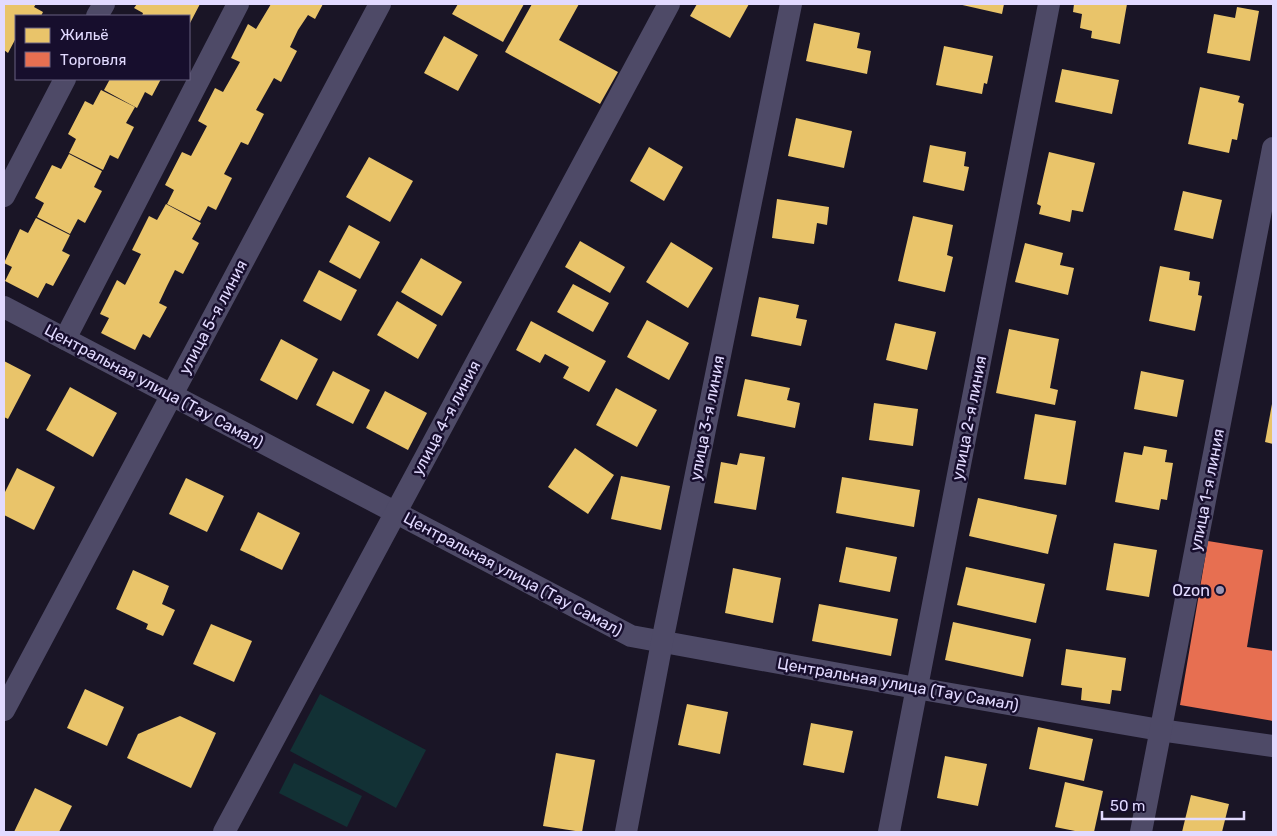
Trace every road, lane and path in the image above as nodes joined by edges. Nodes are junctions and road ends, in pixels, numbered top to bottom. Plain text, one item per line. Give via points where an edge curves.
1 (104, 4) edge
2 (238, 4) edge
3 (380, 4) edge
4 (669, 4) edge
5 (791, 4) edge
6 (1049, 4) edge
7 (98, 15) edge
8 (64, 80) edge
9 (1273, 148) edge
10 (4, 196) edge
11 (4, 307) edge
12 (65, 339) junction
13 (172, 395) junction
14 (395, 512) junction
15 (662, 642) junction
16 (916, 688) junction
17 (4, 710) edge
18 (1160, 730) junction
19 (1273, 746) edge
20 (224, 832) edge
21 (626, 832) edge
22 (889, 832) edge
23 (1141, 832) edge

1 - 7 street
2 - 12 street
3 - 13 street, улица 5-я линия
4 - 14 street, улица 4-я линия
5 - 15 street, улица 3-я линия
6 - 16 street, улица 2-я линия
8 - 10 street
9 - 18 street, улица 1-я линия
11 - 12 street, Центральная улица (Тау Самал)
12 - 13 street, Центральная улица (Тау Самал)
13 - 14 street, Центральная улица (Тау Самал)
13 - 17 street, улица 5-я линия
14 - 15 street, Центральная улица (Тау Самал) via 631,636
14 - 20 street, улица 4-я линия
15 - 16 street, Центральная улица (Тау Самал)
15 - 21 street, улица 3-я линия
16 - 18 street, Центральная улица (Тау Самал)
16 - 22 street, улица 2-я линия
18 - 19 street, Центральная улица (Тау Самал)
18 - 23 street, улица 1-я линия

